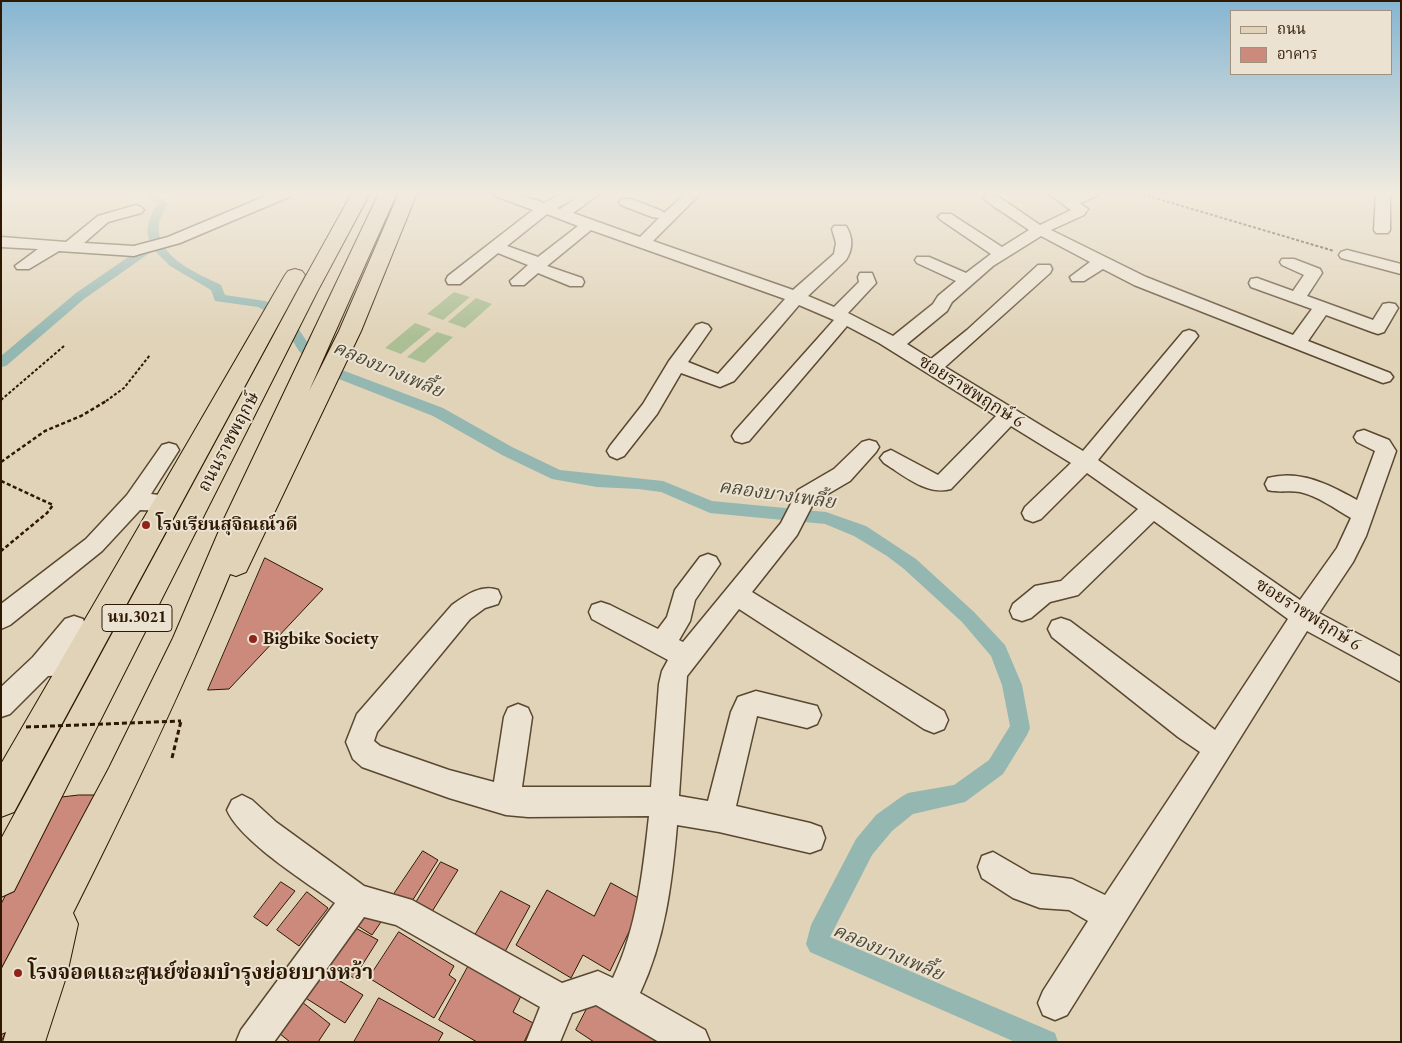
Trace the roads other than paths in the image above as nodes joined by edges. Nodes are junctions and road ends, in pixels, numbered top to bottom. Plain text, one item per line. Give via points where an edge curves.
1 (1, 242) edge
2 (31, 242) edge
3 (68, 242) edge
4 (168, 242) edge
5 (329, 242) edge
6 (366, 242) edge
7 (388, 242) edge
8 (505, 242) edge
9 (565, 242) edge
10 (636, 242) edge
11 (843, 242) edge
12 (984, 242) edge
13 (1020, 242) edge
14 (1063, 242) edge
15 (28, 244) junction
16 (62, 246) junction
17 (496, 247) junction
18 (1001, 253) junction
19 (1348, 255) road end
20 (303, 260) dead end
21 (923, 260) dead end
22 (1102, 262) junction
23 (1288, 262) dead end
24 (534, 264) junction
25 (23, 266) dead end
26 (1044, 269) dead end
27 (1401, 269) edge
28 (866, 277) dead end
29 (1078, 277) dead end
30 (454, 280) dead end
31 (968, 280) junction
32 (518, 281) dead end
33 (576, 282) dead end
34 (1257, 283) dead end
35 (298, 289) junction
36 (796, 297) junction
37 (1297, 298) junction
38 (1322, 307) junction
39 (1388, 308) dead end
40 (841, 316) junction
41 (702, 329) dead end
42 (1189, 336) dead end
43 (890, 342) junction
44 (1297, 343) junction
45 (269, 345) junction
46 (676, 365) junction
47 (932, 368) junction
48 (1383, 377) dead end
49 (1009, 415) junction
50 (742, 436) dead end
51 (1364, 436) dead end
52 (869, 447) dead end
53 (169, 450) dead end
54 (617, 451) dead end
55 (892, 458) dead end
56 (1084, 462) junction
57 (1276, 484) dead end
58 (135, 501) junction
59 (168, 503) junction
60 (1153, 508) junction
61 (1033, 513) dead end
62 (1363, 514) junction
63 (708, 564) dead end
64 (737, 595) junction
65 (488, 597) dead end
66 (1022, 611) dead end
67 (601, 612) dead end
68 (1303, 616) junction
69 (1, 618) edge
70 (74, 627) dead end
71 (1061, 629) dead end
72 (187, 641) junction
73 (662, 643) junction
74 (686, 656) junction
75 (75, 663) junction
76 (42, 665) junction
77 (1401, 670) edge
78 (1, 705) edge
79 (807, 715) dead end
80 (518, 717) dead end
81 (934, 720) dead end
82 (1219, 749) junction
83 (1, 799) edge
84 (506, 800) junction
85 (663, 805) junction
86 (242, 810) dead end
87 (719, 817) junction
88 (810, 838) dead end
89 (993, 867) dead end
90 (1, 878) edge
91 (67, 886) junction
92 (357, 900) junction
93 (1110, 915) junction
94 (560, 1000) junction
95 (620, 1000) junction
96 (1055, 1003) dead end
97 (1, 1013) edge
98 (24, 1042) edge
99 (253, 1042) edge
100 (543, 1042) edge
101 (694, 1042) edge

1 - 15 street
2 - 15 street
3 - 16 street
4 - 16 street via 134,251
5 - 35 main road, ถนนราชพฤกษ์ / นบ.3021
6 - 72 main road, ถนนราชพฤกษ์ / นบ.3021 via 238,519
7 - 72 main road, ถนนราชพฤกษ์ / นบ.3021 via 350,331 238,561
8 - 17 street
9 - 24 street
10 - 36 street, ซอยราชพฤกษ์ 6
11 - 36 street via 844,251
12 - 18 street
13 - 18 street
14 - 22 street
15 - 16 street
16 - 25 street
17 - 24 street
17 - 30 street
18 - 31 street
19 - 27 street
20 - 35 main road, ถนนราชพฤกษ์ / นบ.3021
21 - 31 street
22 - 29 street
22 - 44 street via 1140,281
23 - 37 street via 1314,272
24 - 32 street
24 - 33 street
26 - 47 street
28 - 40 street via 868,282
31 - 43 street via 944,300 942,307
34 - 37 street
35 - 45 main road, ถนนราชพฤกษ์ / นบ.3021
36 - 40 street, ซอยราชพฤกษ์ 6
36 - 46 street via 724,379 720,381
37 - 38 street
38 - 39 street via 1378,328
38 - 44 street
40 - 43 street, ซอยราชพฤกษ์ 6
40 - 50 street
41 - 46 street
42 - 56 street
43 - 47 street, ซอยราชพฤกษ์ 6
44 - 48 street
45 - 59 main road, ถนนราชพฤกษ์ / นบ.3021
45 - 90 main road, ถนนราชพฤกษ์ / นบ.3021
46 - 54 street via 650,409
47 - 49 street, ซอยราชพฤกษ์ 6
49 - 55 street via 943,483 938,484
49 - 56 street, ซอยราชพฤกษ์ 6
51 - 62 street via 1382,445 1386,451
52 - 64 street via 842,476 809,494
53 - 58 street
56 - 60 street, ซอยราชพฤกษ์ 6
56 - 61 street
57 - 62 street via 1285,481 1305,485
58 - 59 street
58 - 69 street via 94,545
59 - 75 main road, ถนนราชพฤกษ์ / นบ.3021
60 - 66 street via 1068,588 1044,593
60 - 68 street, ซอยราชพฤกษ์ 6
62 - 68 street via 1345,555
63 - 73 street via 684,597 678,622
64 - 74 street
64 - 81 street
65 - 84 street via 461,612 367,723 359,744 372,758
67 - 73 street
68 - 77 street, ซอยราชพฤกษ์ 6
68 - 82 street
70 - 76 street
71 - 82 street
72 - 91 main road, ถนนราชพฤกษ์ / นบ.3021
73 - 74 street
74 - 85 street via 675,671 672,684
75 - 76 street
75 - 83 main road, ถนนราชพฤกษ์ / นบ.3021
76 - 78 street
79 - 87 street via 756,703 747,706
80 - 84 street
82 - 93 street
84 - 85 street
85 - 87 street
85 - 95 street via 656,878 641,949
86 - 92 street via 266,833
87 - 88 street
89 - 93 street via 1024,886 1087,901
91 - 97 main road, ถนนราชพฤกษ์ / นบ.3021
91 - 98 main road, ถนนราชพฤกษ์ / นบ.3021 via 47,974
92 - 94 street via 400,911
92 - 99 street
93 - 96 street
94 - 95 street via 598,988
94 - 100 street
95 - 101 street

